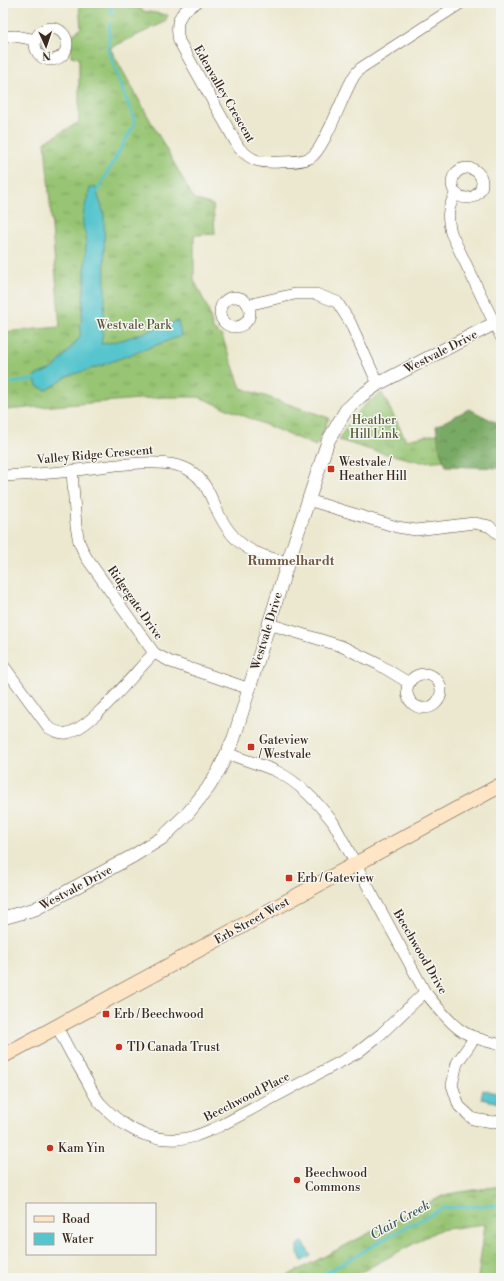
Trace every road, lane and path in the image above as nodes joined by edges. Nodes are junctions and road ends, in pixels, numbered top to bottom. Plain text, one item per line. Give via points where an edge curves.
1 (196, 3) edge
2 (461, 3) edge
3 (3, 37) edge
4 (36, 40) dead end
5 (456, 193) dead end
6 (248, 306) dead end
7 (498, 322) edge
8 (501, 337) edge
9 (378, 384) junction
10 (72, 471) junction
11 (3, 476) edge
12 (308, 500) junction
13 (501, 536) edge
14 (288, 562) junction
15 (269, 624) junction
16 (154, 653) junction
17 (3, 664) edge
18 (409, 683) dead end
19 (250, 689) junction
20 (227, 753) junction
21 (501, 785) edge
22 (355, 864) junction
23 (3, 918) edge
24 (426, 992) junction
25 (57, 1027) junction
26 (474, 1037) junction
27 (501, 1045) edge
28 (3, 1056) edge
29 (501, 1121) edge

1 - 2 street, Edenvalley Crescent via 183,12 178,21 176,31 179,42 239,148 256,162 267,163 297,161 311,157 322,143 353,78 361,68
3 - 4 street via 15,36
5 - 7 street via 449,205 447,218 451,233
6 - 9 street via 295,294 316,294 337,302 350,322
7 - 8 street
7 - 9 street, Westvale Drive
9 - 12 street, Westvale Drive via 346,410 328,441
10 - 11 street, Valley Ridge Crescent
10 - 14 street, Valley Ridge Crescent via 163,462 178,464 200,478 225,525 236,539 262,556
10 - 16 street, Ridgegate Drive via 79,542 86,557
12 - 13 street via 397,527 416,530 474,523 489,526
12 - 14 street, Westvale Drive
14 - 15 street, Westvale Drive
15 - 18 street via 341,646
15 - 19 street, Westvale Drive
16 - 17 street via 99,713 67,733 49,728
16 - 19 street, Ridgegate Drive via 171,662
19 - 20 street, Westvale Drive
20 - 22 street, Beechwood Drive via 276,771 296,783 313,798 333,822
20 - 23 street, Westvale Drive via 208,788 162,838 35,909
21 - 22 main road, Erb Street West
22 - 24 street, Beechwood Drive
22 - 25 main road, Erb Street West
24 - 25 street, Beechwood Place via 357,1053 220,1126 202,1134 180,1139 152,1138 137,1133 101,1104
24 - 26 street, Beechwood Drive via 447,1018 460,1030
25 - 28 main road, Erb Street West
26 - 27 street, Beechwood Drive
26 - 29 street via 457,1062 452,1086 460,1106 473,1119

